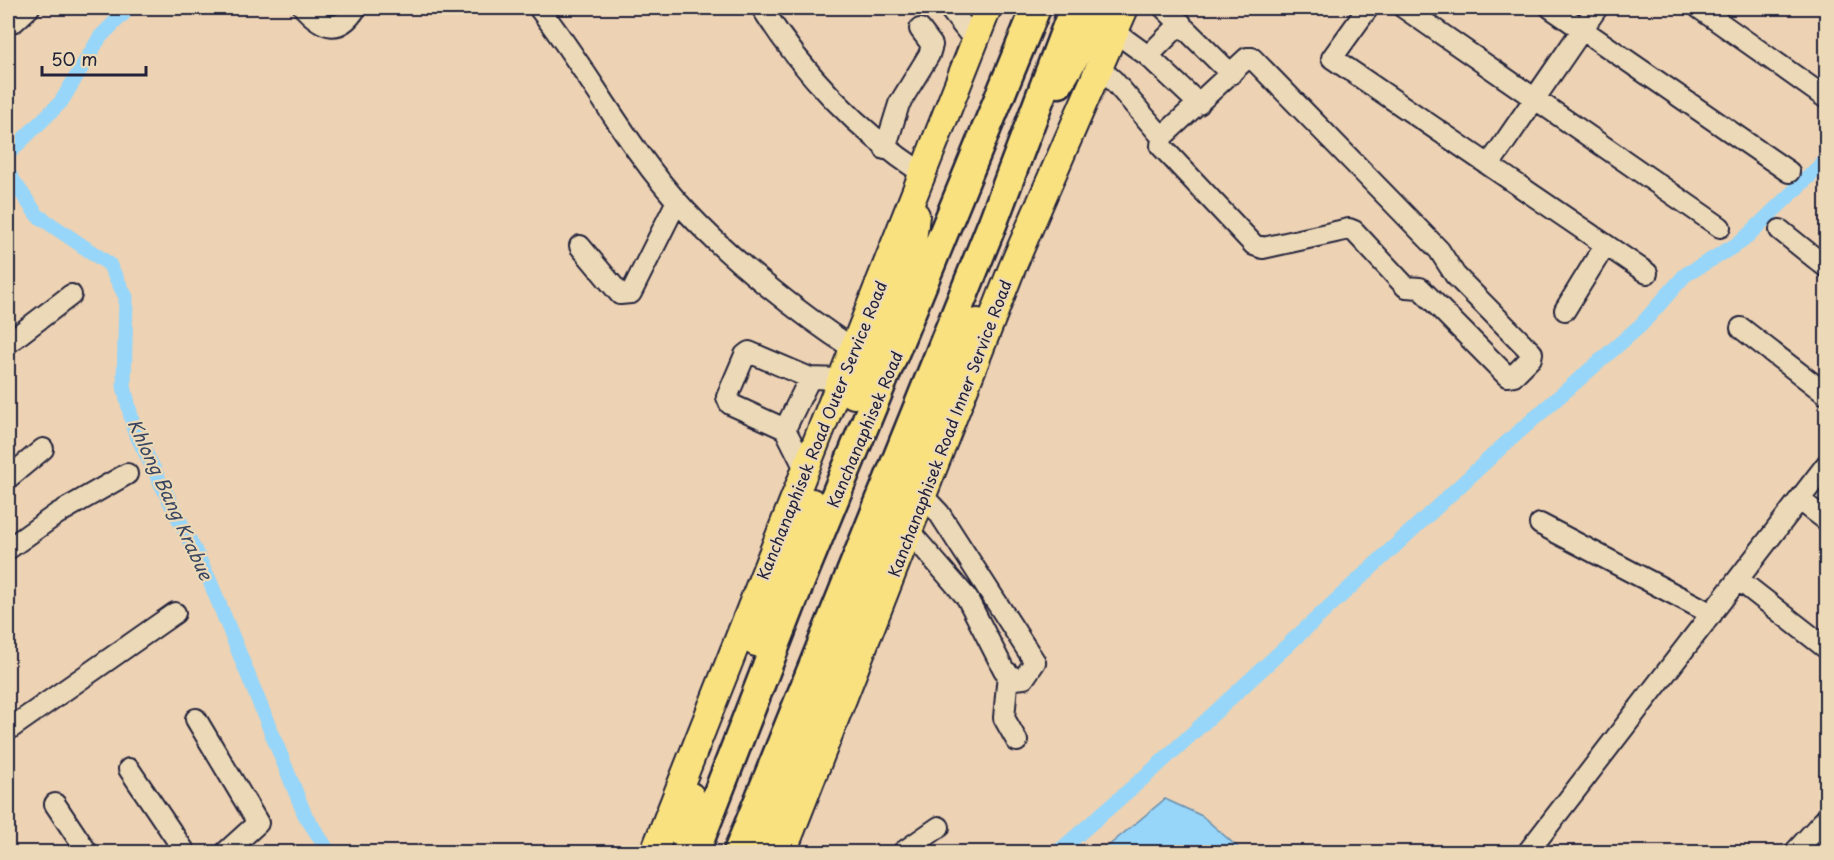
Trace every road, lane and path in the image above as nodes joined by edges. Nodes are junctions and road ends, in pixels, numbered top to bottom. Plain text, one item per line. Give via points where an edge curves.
1 (29, 8) edge
2 (304, 8) edge
3 (357, 8) edge
4 (539, 8) edge
5 (762, 8) edge
6 (949, 8) edge
7 (988, 8) edge
8 (1022, 8) edge
9 (1036, 8) edge
10 (1074, 8) edge
11 (1125, 8) edge
12 (1164, 8) edge
13 (1368, 8) edge
14 (1404, 8) edge
15 (1551, 8) edge
16 (1597, 8) edge
17 (1699, 8) edge
18 (1109, 20) edge
19 (8, 23) edge
20 (1181, 23) junction
21 (920, 29) dead end
22 (1582, 29) junction
23 (975, 41) junction
24 (1148, 56) junction
25 (1099, 68) junction
26 (1231, 74) junction
27 (1007, 79) junction
28 (1535, 98) junction
29 (1827, 98) edge
30 (1199, 104) junction
31 (1162, 137) junction
32 (1024, 139) junction
33 (885, 149) junction
34 (1489, 165) junction
35 (1789, 172) dead end
36 (921, 176) junction
37 (677, 201) junction
38 (1720, 227) dead end
39 (1780, 230) dead end
40 (1605, 244) junction
41 (580, 246) dead end
42 (1827, 267) edge
43 (1012, 268) junction
44 (1647, 273) dead end
45 (71, 296) dead end
46 (1565, 310) dead end
47 (1741, 328) dead end
48 (8, 344) edge
49 (854, 349) junction
50 (956, 358) junction
51 (810, 378) junction
52 (842, 379) junction
53 (1827, 394) edge
54 (920, 396) junction
55 (785, 429) junction
56 (43, 449) dead end
57 (1827, 465) edge
58 (806, 471) junction
59 (127, 474) dead end
60 (8, 478) edge
61 (923, 496) junction
62 (1800, 500) junction
63 (1827, 520) edge
64 (1540, 524) dead end
65 (909, 531) junction
66 (8, 549) edge
67 (1739, 580) junction
68 (175, 613) dead end
69 (1712, 614) junction
70 (1827, 648) edge
71 (1008, 673) junction
72 (195, 719) dead end
73 (8, 730) edge
74 (1017, 741) dead end
75 (129, 769) dead end
76 (55, 804) dead end
77 (1827, 818) edge
78 (939, 827) dead end
79 (87, 852) edge
80 (184, 852) edge
81 (226, 852) edge
82 (654, 852) edge
83 (693, 852) edge
84 (738, 852) edge
85 (758, 852) edge
86 (783, 852) edge
87 (903, 852) edge
88 (1528, 852) edge
89 (1795, 852) edge

1 - 19 street
2 - 3 street via 322,24 334,26 344,22
4 - 37 street
5 - 33 street via 818,81
6 - 23 street
7 - 23 main road, Kanchanaphisek Road Outer Service Road
8 - 27 highway
9 - 27 highway, Kanchanaphisek Road
10 - 32 highway
11 - 18 main road, Kanchanaphisek Road Inner Service Road
12 - 20 street
13 - 34 street via 1332,58
14 - 28 street
15 - 22 street
16 - 22 street
17 - 29 street
18 - 24 street
18 - 25 main road, Kanchanaphisek Road Inner Service Road
18 - 32 highway
20 - 24 street
20 - 26 street
21 - 33 street via 932,45 899,104
22 - 28 street
22 - 35 street
23 - 36 main road, Kanchanaphisek Road Outer Service Road
24 - 30 street
25 - 31 street
25 - 43 main road, Kanchanaphisek Road Inner Service Road
26 - 30 street
26 - 31 street via 1247,58 1252,58 1439,250 1455,275 1532,353 1514,375 1507,376 1420,288 1406,287 1354,231 1263,249 1254,245 1161,146
27 - 83 highway, Kanchanaphisek Road
28 - 34 street
28 - 38 street
30 - 31 street
32 - 54 highway
33 - 36 street
34 - 40 street
36 - 49 main road, Kanchanaphisek Road Outer Service Road
36 - 83 main road via 912,249 773,602 688,804 682,832 684,842
37 - 41 street via 631,293 620,294
37 - 49 street via 743,264
39 - 42 street
40 - 44 street
40 - 46 street
43 - 50 main road
43 - 61 main road, Kanchanaphisek Road Inner Service Road
45 - 48 street
47 - 53 street
49 - 52 main road, Kanchanaphisek Road Outer Service Road
50 - 54 highway
50 - 85 main road
51 - 52 street
51 - 55 street
51 - 55 street via 751,352 745,355 727,401
52 - 58 main road, Kanchanaphisek Road Outer Service Road
54 - 84 highway
55 - 58 street
56 - 60 street
57 - 62 street
58 - 82 main road, Kanchanaphisek Road Outer Service Road
59 - 66 street via 57,514
61 - 65 main road, Kanchanaphisek Road Inner Service Road
61 - 71 street via 939,513 1035,662 1024,678 1015,679
62 - 63 street
62 - 67 street
64 - 69 street
65 - 71 street via 967,598
65 - 86 main road, Kanchanaphisek Road Inner Service Road
67 - 69 street
67 - 70 street
68 - 73 street
69 - 88 street
71 - 74 street via 1004,718
72 - 81 street via 258,823
75 - 80 street
76 - 79 street
77 - 89 street
78 - 87 street

